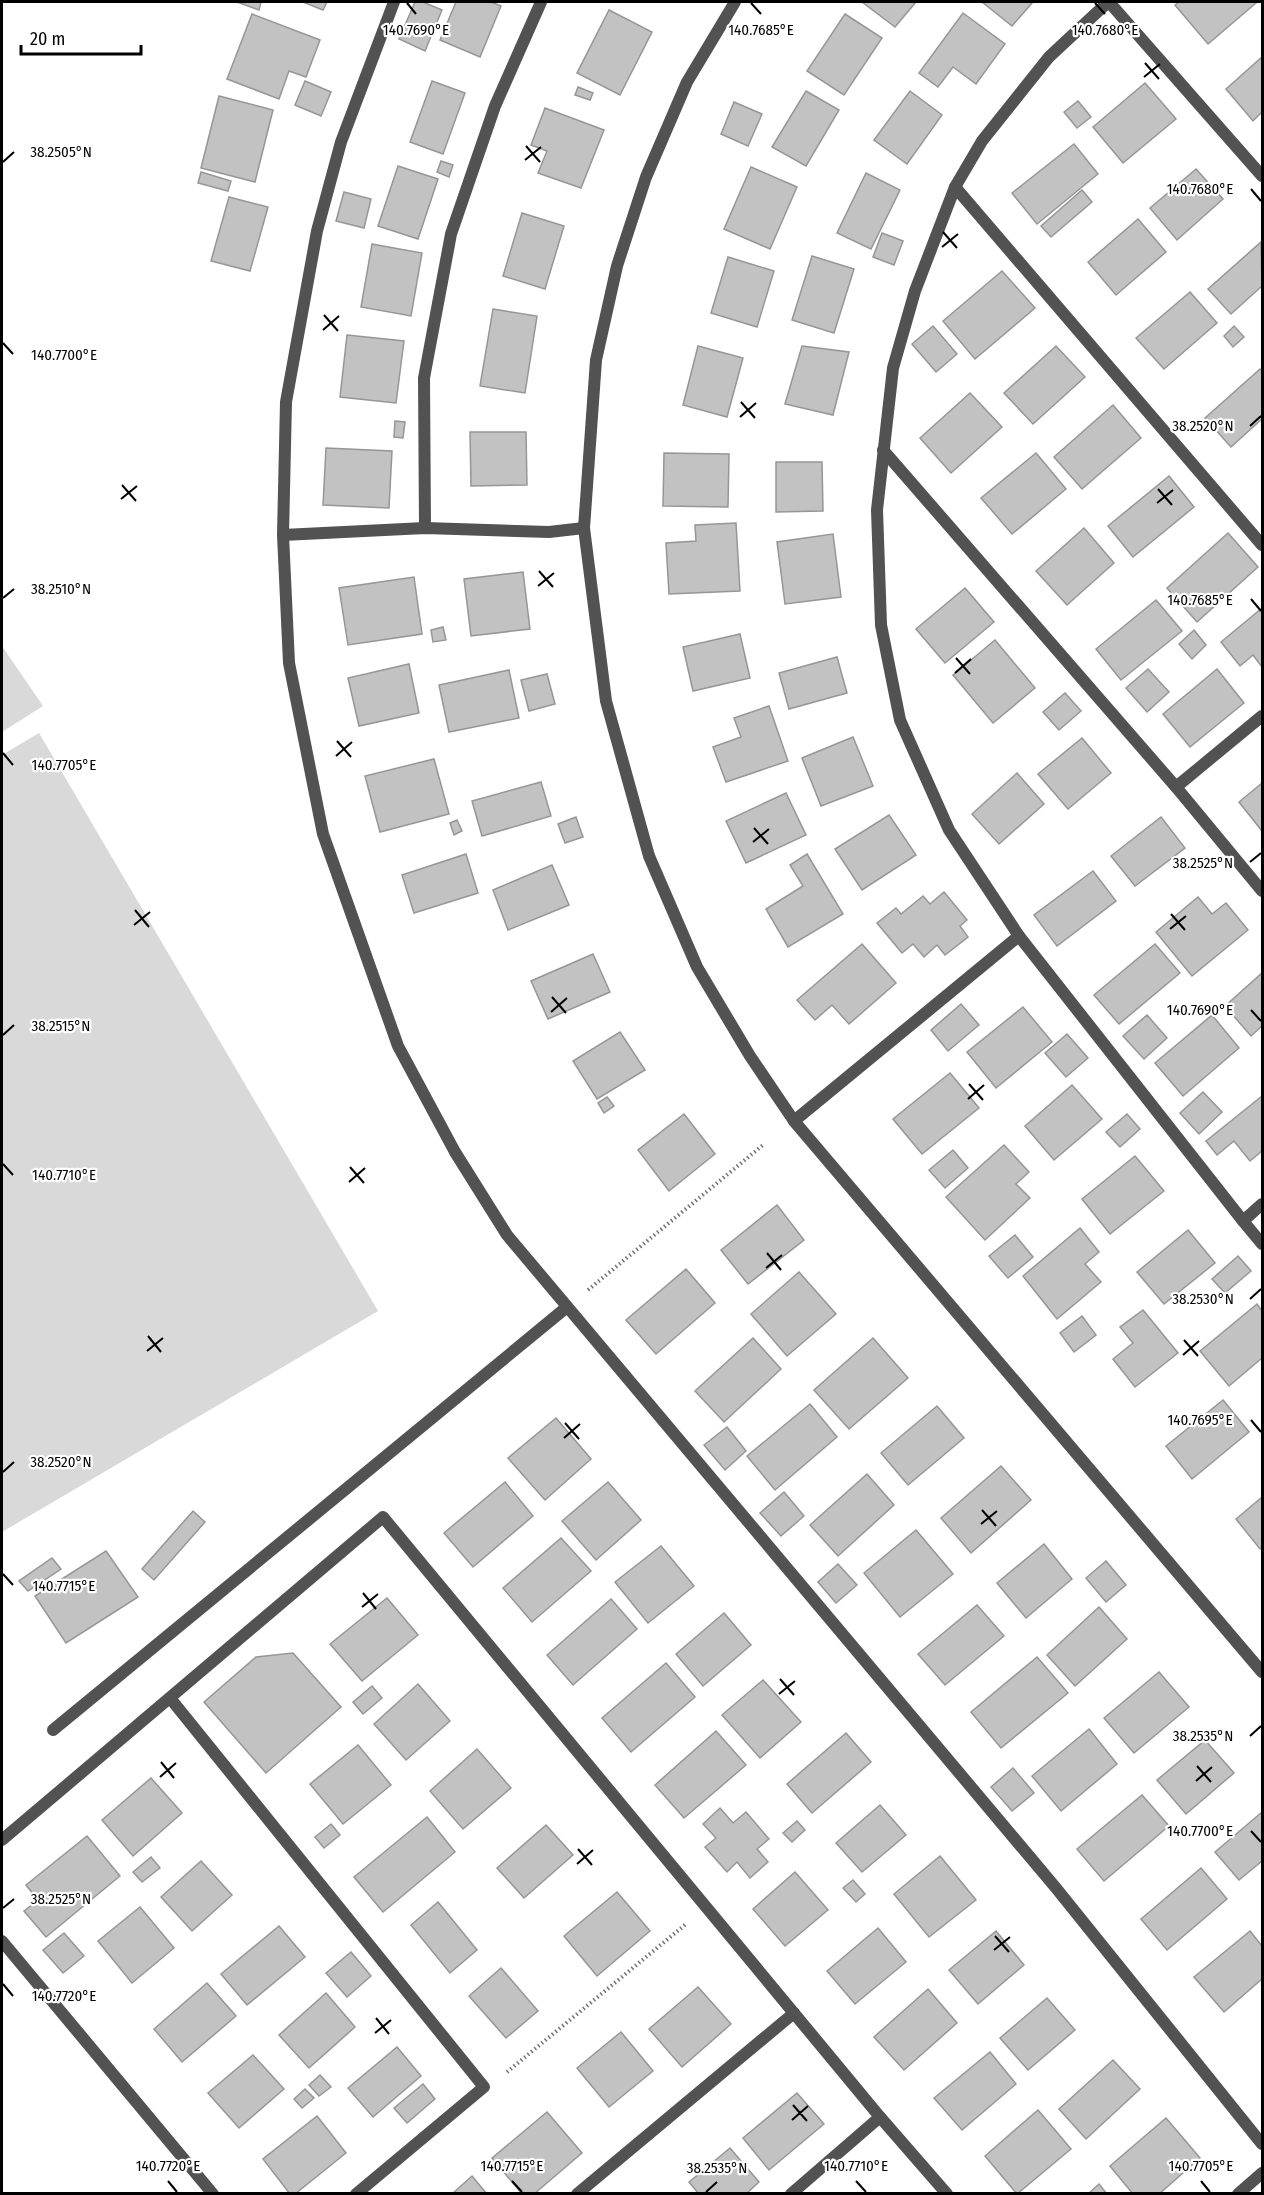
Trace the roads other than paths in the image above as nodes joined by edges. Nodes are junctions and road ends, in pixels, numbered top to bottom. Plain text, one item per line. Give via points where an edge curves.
1 (394, 2) edge
2 (541, 2) edge
3 (735, 2) edge
4 (1108, 2) edge
5 (1263, 176) edge
6 (955, 187) junction
7 (884, 450) junction
8 (425, 528) junction
9 (584, 528) junction
10 (283, 535) junction
11 (1263, 545) edge
12 (1263, 716) edge
13 (1176, 787) junction
14 (1263, 891) edge
15 (1019, 936) junction
16 (794, 1120) junction
17 (1263, 1204) edge
18 (1243, 1221) junction
19 (1263, 1244) edge
20 (567, 1307) junction
21 (1263, 1672) edge
22 (170, 1698) junction
23 (53, 1730) dead end
24 (2, 1840) edge
25 (2, 1941) edge
26 (794, 2013) junction
27 (880, 2117) junction
28 (1263, 2144) edge
29 (1263, 2173) edge
30 (213, 2193) edge
31 (356, 2193) edge
32 (577, 2193) edge
33 (791, 2193) edge
34 (947, 2193) edge
35 (1238, 2193) edge

1 - 10 street via 341,142 317,231 286,402
2 - 8 street via 495,106 451,234 424,378
3 - 9 street via 687,82 646,177 617,266 596,360
4 - 5 street
4 - 6 street via 1048,57 982,141
6 - 7 street via 902,331 893,368
6 - 11 street
7 - 13 street
7 - 15 street via 877,510 880,625 900,720 949,830
8 - 9 street via 549,532
8 - 10 street
9 - 16 street via 606,701 649,855 697,967
10 - 20 street via 289,663 323,834 398,1046 455,1152 507,1235
12 - 13 street
13 - 14 street
15 - 16 street
15 - 18 street
16 - 21 street
17 - 18 street
18 - 19 street
20 - 23 street
20 - 28 street via 1056,1888
22 - 24 street
22 - 26 street via 382,1517
22 - 31 street via 484,2087
25 - 30 street
26 - 27 street
26 - 32 street
27 - 33 street
27 - 34 street
29 - 35 street

